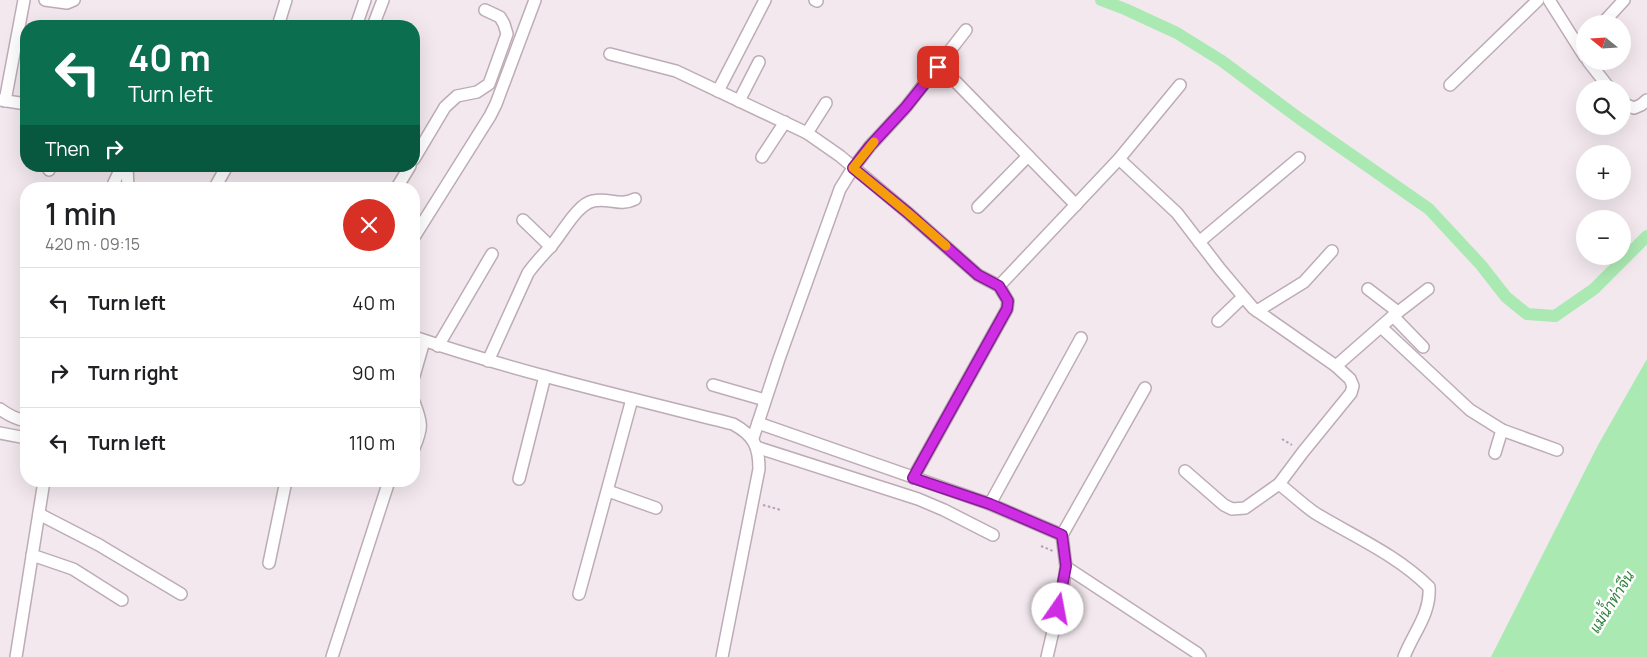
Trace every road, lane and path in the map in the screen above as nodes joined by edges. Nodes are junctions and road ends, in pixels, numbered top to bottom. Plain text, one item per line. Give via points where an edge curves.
1 (24, 0) edge
2 (45, 0) edge
3 (74, 0) edge
4 (286, 0) edge
5 (366, 0) edge
6 (383, 0) edge
7 (535, 0) edge
8 (765, 0) edge
9 (1538, 0) edge
10 (1549, 0) edge
11 (1624, 0) edge
12 (485, 10) dead end
13 (1610, 15) edge
14 (280, 20) edge
15 (358, 20) edge
16 (375, 20) edge
17 (966, 30) dead end
18 (1576, 35) edge
19 (610, 54) dead end
20 (759, 62) dead end
21 (1593, 70) edge
22 (1602, 80) edge
23 (956, 82) dead end
24 (1450, 84) dead end
25 (1180, 85) dead end
26 (718, 91) junction
27 (2, 100) edge
28 (1647, 100) edge
29 (739, 101) junction
30 (20, 103) edge
31 (826, 103) dead end
32 (1631, 107) edge
33 (785, 122) junction
34 (807, 133) junction
35 (420, 150) edge
36 (1028, 156) junction
37 (762, 157) dead end
38 (1299, 158) dead end
39 (1119, 159) junction
40 (853, 168) junction
41 (635, 199) dead end
42 (1076, 205) junction
43 (978, 207) dead end
44 (523, 220) dead end
45 (420, 227) edge
46 (1199, 242) junction
47 (551, 246) junction
48 (1332, 251) dead end
49 (492, 254) dead end
50 (999, 286) junction
51 (1368, 289) dead end
52 (1428, 289) dead end
53 (1243, 297) junction
54 (1257, 311) junction
55 (1395, 314) junction
56 (1218, 320) dead end
57 (1381, 327) junction
58 (1081, 338) dead end
59 (420, 339) edge
60 (438, 346) junction
61 (1423, 348) dead end
62 (488, 361) junction
63 (1336, 366) junction
64 (545, 376) junction
65 (713, 385) dead end
66 (1145, 388) dead end
67 (632, 399) junction
68 (765, 400) junction
69 (0, 408) edge
70 (20, 420) edge
71 (758, 423) junction
72 (1502, 430) junction
73 (0, 433) edge
74 (20, 437) edge
75 (754, 443) junction
76 (1557, 450) dead end
77 (1495, 453) dead end
78 (1185, 471) dead end
79 (913, 478) junction
80 (519, 479) dead end
81 (1278, 484) junction
82 (43, 487) edge
83 (285, 487) edge
84 (387, 487) edge
85 (608, 491) junction
86 (753, 502) junction
87 (990, 504) junction
88 (656, 508) dead end
89 (781, 510) dead end
90 (39, 514) junction
91 (993, 535) dead end
92 (1062, 535) junction
93 (32, 554) junction
94 (269, 563) dead end
95 (1066, 566) junction
96 (181, 594) dead end
97 (579, 594) dead end
98 (122, 600) dead end
99 (16, 657) edge
100 (332, 657) edge
101 (722, 657) edge
102 (1047, 657) edge
103 (1200, 657) edge
104 (1404, 657) edge

1 - 27 street
2 - 3 street via 67,3
4 - 14 street
5 - 15 street
6 - 16 street
7 - 45 street via 490,116
8 - 26 street
9 - 24 street
10 - 18 street
11 - 13 street
12 - 35 street via 500,17 507,34 489,84 477,92 457,96 445,107
17 - 40 street
19 - 26 street via 676,71
20 - 29 street
21 - 22 street
23 - 36 street
25 - 39 street
26 - 29 street
27 - 30 street
28 - 32 street via 1642,105
29 - 33 street
31 - 34 street
33 - 34 street
33 - 37 street
34 - 40 street
36 - 42 street
36 - 43 street
38 - 46 street
39 - 42 street
39 - 46 street via 1177,213
40 - 50 street via 978,275
40 - 68 street via 825,228
41 - 47 street via 626,203 600,200 586,204
42 - 50 street
44 - 47 street
46 - 53 street
47 - 62 street via 528,273
48 - 54 street via 1304,282
49 - 60 street
50 - 79 street via 1008,301 1007,309
51 - 55 street
52 - 55 street
53 - 54 street
53 - 56 street
54 - 63 street
55 - 57 street
55 - 61 street
57 - 63 street
57 - 72 street via 1470,410
58 - 87 street
59 - 60 street
60 - 62 street
62 - 64 street
63 - 81 street via 1350,379 1351,393
64 - 67 street
64 - 80 street
65 - 68 street
66 - 92 street
67 - 75 street via 733,424 745,430
67 - 85 street
68 - 71 street
69 - 70 street
71 - 75 street
71 - 79 street
72 - 76 street
72 - 77 street
73 - 74 street
75 - 86 street via 759,469
75 - 91 street via 944,510
78 - 81 street via 1232,509 1245,508
79 - 87 street
81 - 104 street via 1313,511 1396,560 1429,587 1430,598 1423,619
82 - 90 street
83 - 94 street
84 - 100 street
85 - 88 street
85 - 97 street
86 - 89 path
86 - 101 street
87 - 92 street
90 - 93 street
90 - 96 street
92 - 95 street
93 - 98 street via 73,569
93 - 99 street
95 - 102 street
95 - 103 street

